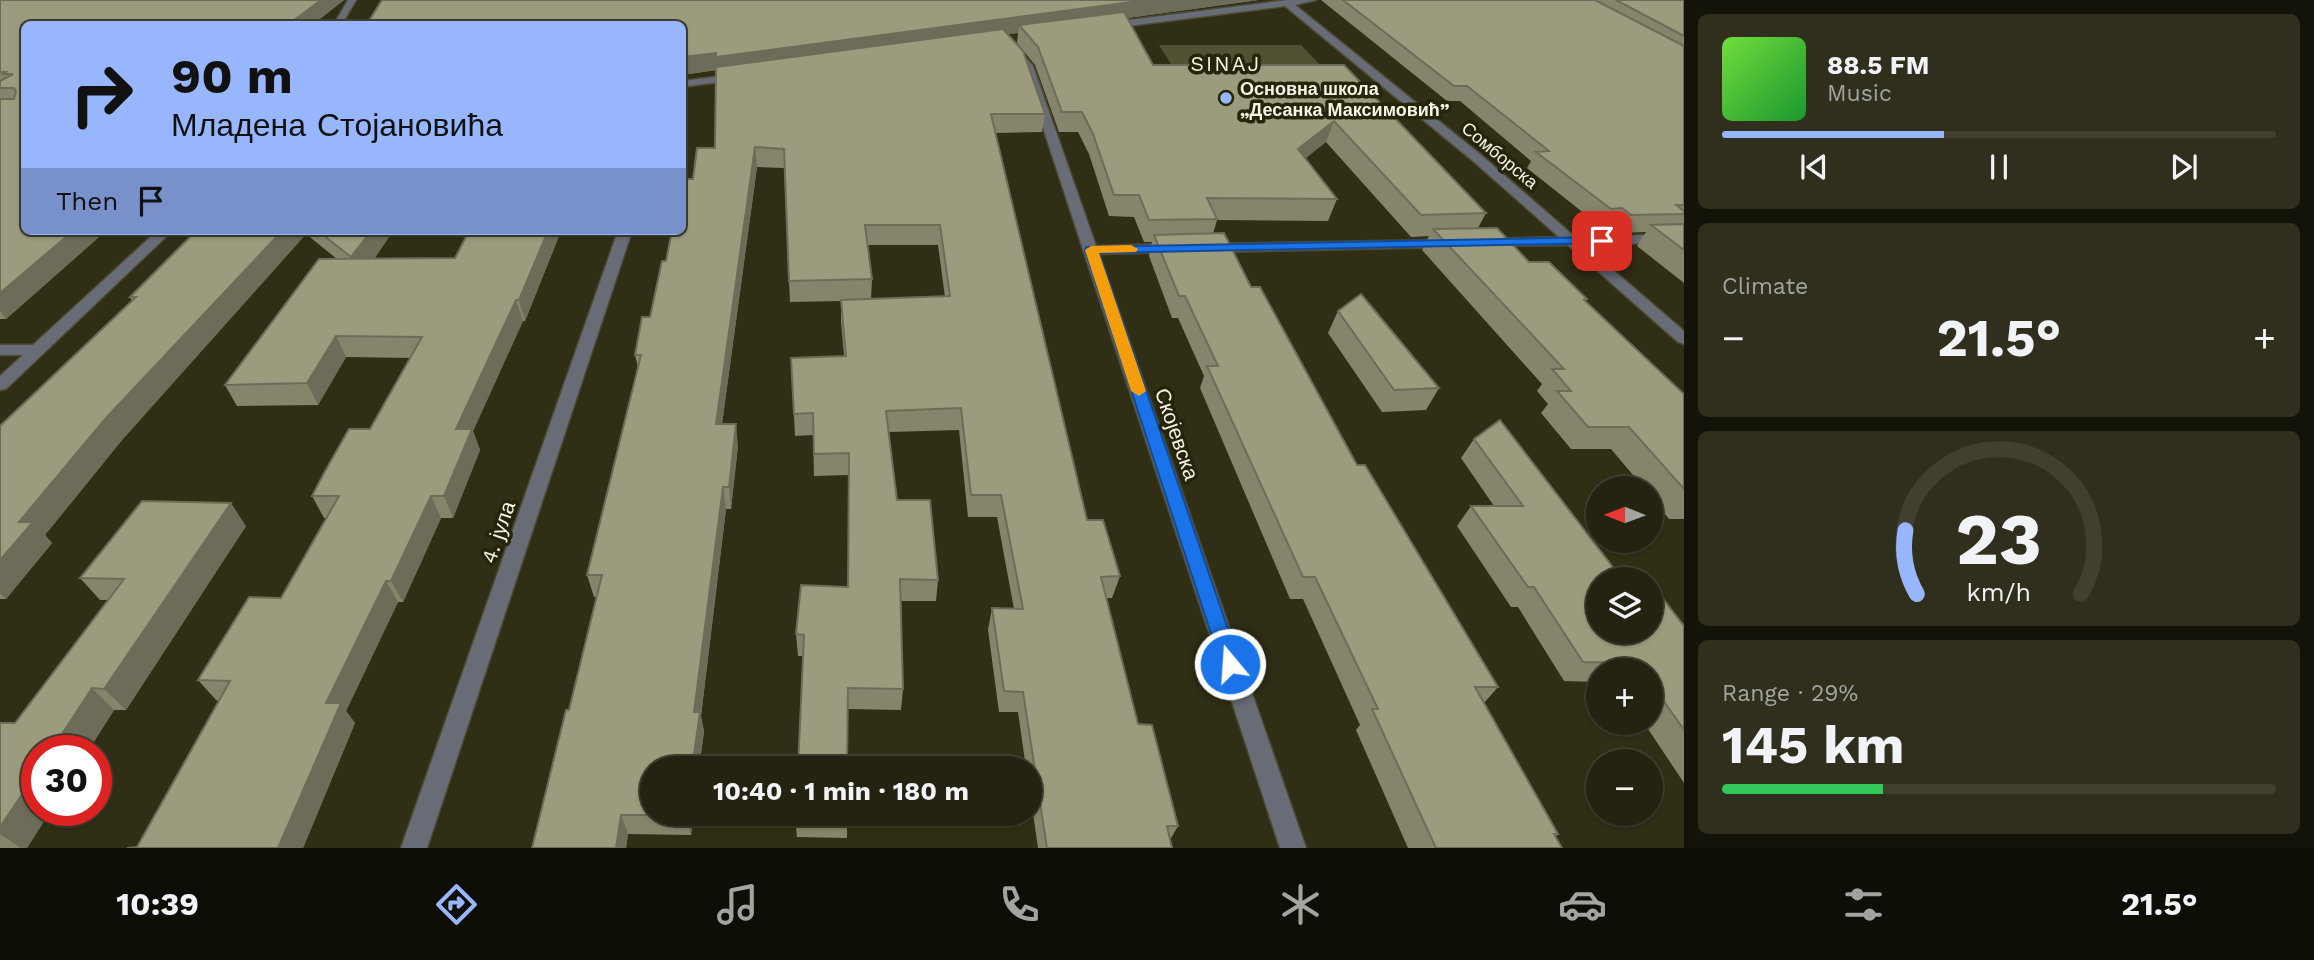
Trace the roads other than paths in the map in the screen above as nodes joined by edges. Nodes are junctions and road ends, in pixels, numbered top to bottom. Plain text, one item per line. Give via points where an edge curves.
1 (352, 0) edge
2 (1312, 0) edge
3 (1287, 3) junction
4 (340, 21) edge
5 (1099, 27) edge
6 (1013, 40) edge
7 (749, 75) edge
8 (686, 83) edge
9 (161, 235) edge
10 (624, 235) edge
11 (1684, 238) edge
12 (1575, 242) junction
13 (1091, 250) junction
14 (1684, 339) edge
15 (0, 350) edge
16 (36, 350) junction
17 (0, 385) edge
18 (414, 848) edge
19 (1293, 848) edge

1 - 4 street
2 - 3 street
3 - 5 street
3 - 12 street, Сомборска
6 - 13 street, Скојевска via 1028,66
7 - 8 street
9 - 16 street
10 - 18 street, 4. јула
11 - 12 street
12 - 13 street
12 - 14 street, Сомборска
13 - 19 street, Скојевска
15 - 16 street
16 - 17 street

